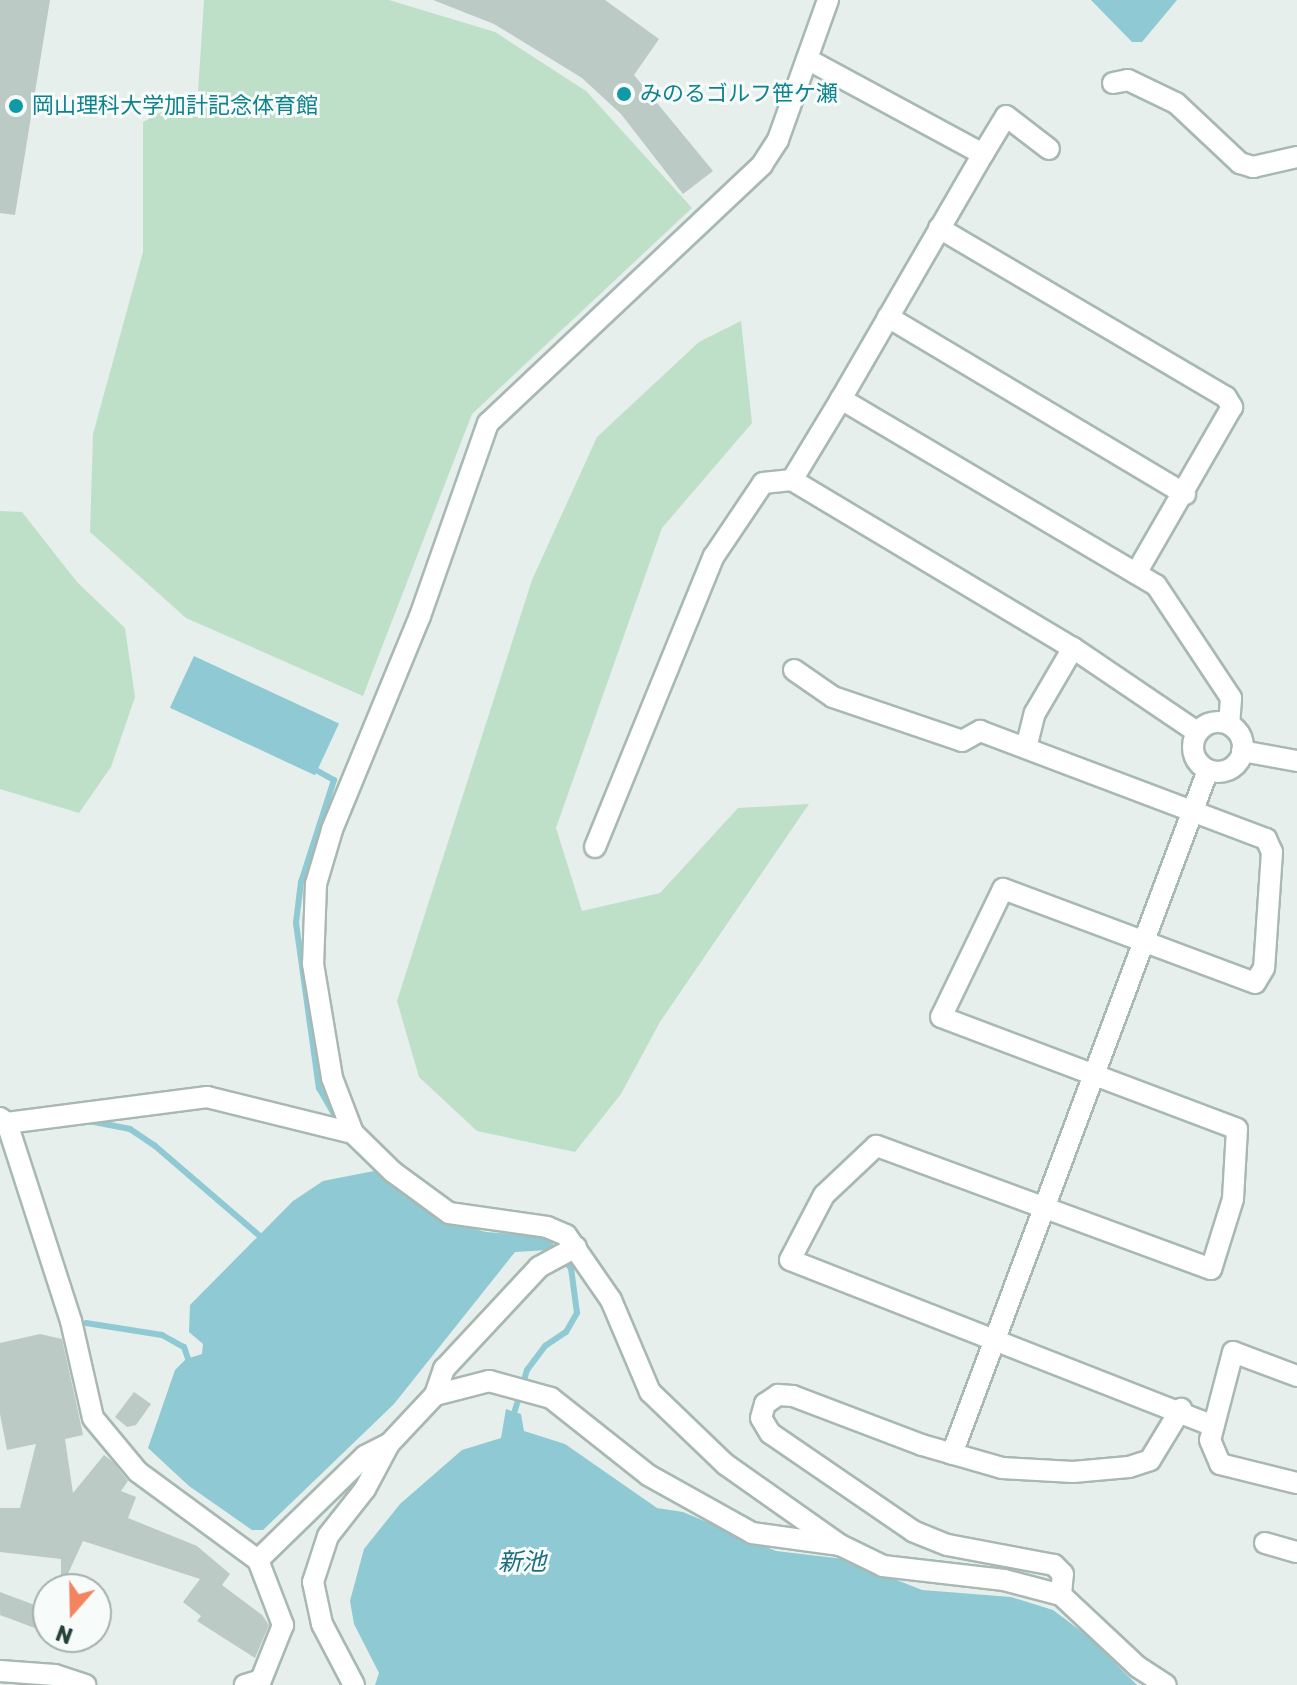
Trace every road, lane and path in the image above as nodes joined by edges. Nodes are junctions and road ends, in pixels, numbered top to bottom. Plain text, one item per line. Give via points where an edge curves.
1 (828, 0) edge
2 (807, 59) junction
3 (1113, 83) dead end
4 (1049, 149) dead end
5 (983, 154) junction
6 (1297, 157) edge
7 (939, 228) junction
8 (888, 317) junction
9 (841, 399) junction
10 (792, 480) junction
11 (1185, 494) junction
12 (1136, 573) junction
13 (1073, 648) junction
14 (794, 670) dead end
15 (1229, 724) junction
16 (1197, 732) junction
17 (1026, 748) junction
18 (1242, 751) junction
19 (1297, 761) edge
20 (1208, 770) junction
21 (1192, 813) junction
22 (595, 847) dead end
23 (1143, 943) junction
24 (1094, 1075) junction
25 (4, 1121) edge
26 (353, 1133) junction
27 (1044, 1209) junction
28 (566, 1253) junction
29 (995, 1339) junction
30 (1297, 1376) edge
31 (435, 1395) junction
32 (1181, 1409) junction
33 (1214, 1426) junction
34 (389, 1444) junction
35 (952, 1454) junction
36 (1297, 1483) edge
37 (1265, 1543) dead end
38 (840, 1545) junction
39 (1297, 1552) edge
40 (258, 1560) junction
41 (1061, 1595) junction
42 (0, 1671) edge
43 (85, 1685) edge
44 (245, 1685) edge
45 (354, 1685) edge
46 (1166, 1685) edge

1 - 2 street
2 - 5 street
2 - 26 street via 778,140 762,165 488,423 316,884 313,964 332,1078
3 - 6 street via 1128,80 1176,103 1240,163 1253,167
4 - 5 street via 1006,116
5 - 7 street
7 - 8 street
7 - 11 street via 1226,397 1232,407 1229,419
8 - 9 street
8 - 11 street
9 - 10 street
9 - 12 street
10 - 13 street
10 - 22 street via 763,483 714,556
11 - 12 street
12 - 15 street via 1156,585 1231,698
13 - 16 street
13 - 17 street via 1035,713
14 - 17 street via 833,697 962,741 980,731
15 - 16 street via 1209,723
15 - 18 street via 1240,736
16 - 20 street via 1193,753
17 - 21 street
18 - 19 street
18 - 20 street via 1230,769
20 - 21 street
21 - 23 street
21 - 23 street via 1266,839 1272,852 1264,968 1255,983
23 - 24 street
23 - 24 street via 1003,889 941,1017
24 - 27 street
24 - 27 street via 1237,1129 1233,1199 1211,1269
25 - 26 street via 207,1097
25 - 40 street via 71,1321 93,1418 138,1472
26 - 28 street via 393,1172 449,1213 547,1227 566,1235
27 - 29 street
27 - 29 street via 876,1146 824,1195 790,1260
28 - 31 street via 539,1267 444,1369
28 - 38 street via 611,1300 650,1392 725,1464
29 - 32 street
29 - 35 street
30 - 33 street via 1233,1352
31 - 34 street
31 - 38 street via 489,1381 551,1398 648,1475 752,1533
32 - 33 street
32 - 35 street via 1150,1460 1129,1467 1002,1468
33 - 36 street via 1210,1440 1220,1464
34 - 40 street via 365,1456
34 - 45 street via 365,1489 328,1536 313,1582 322,1624
35 - 41 street via 793,1396 778,1395 765,1404 761,1418 770,1433 913,1531 947,1545 1054,1565 1063,1574
37 - 39 street
38 - 41 street via 905,1573 1004,1580
40 - 44 street via 283,1625 261,1680
41 - 46 street via 1138,1667
42 - 43 street via 55,1675

